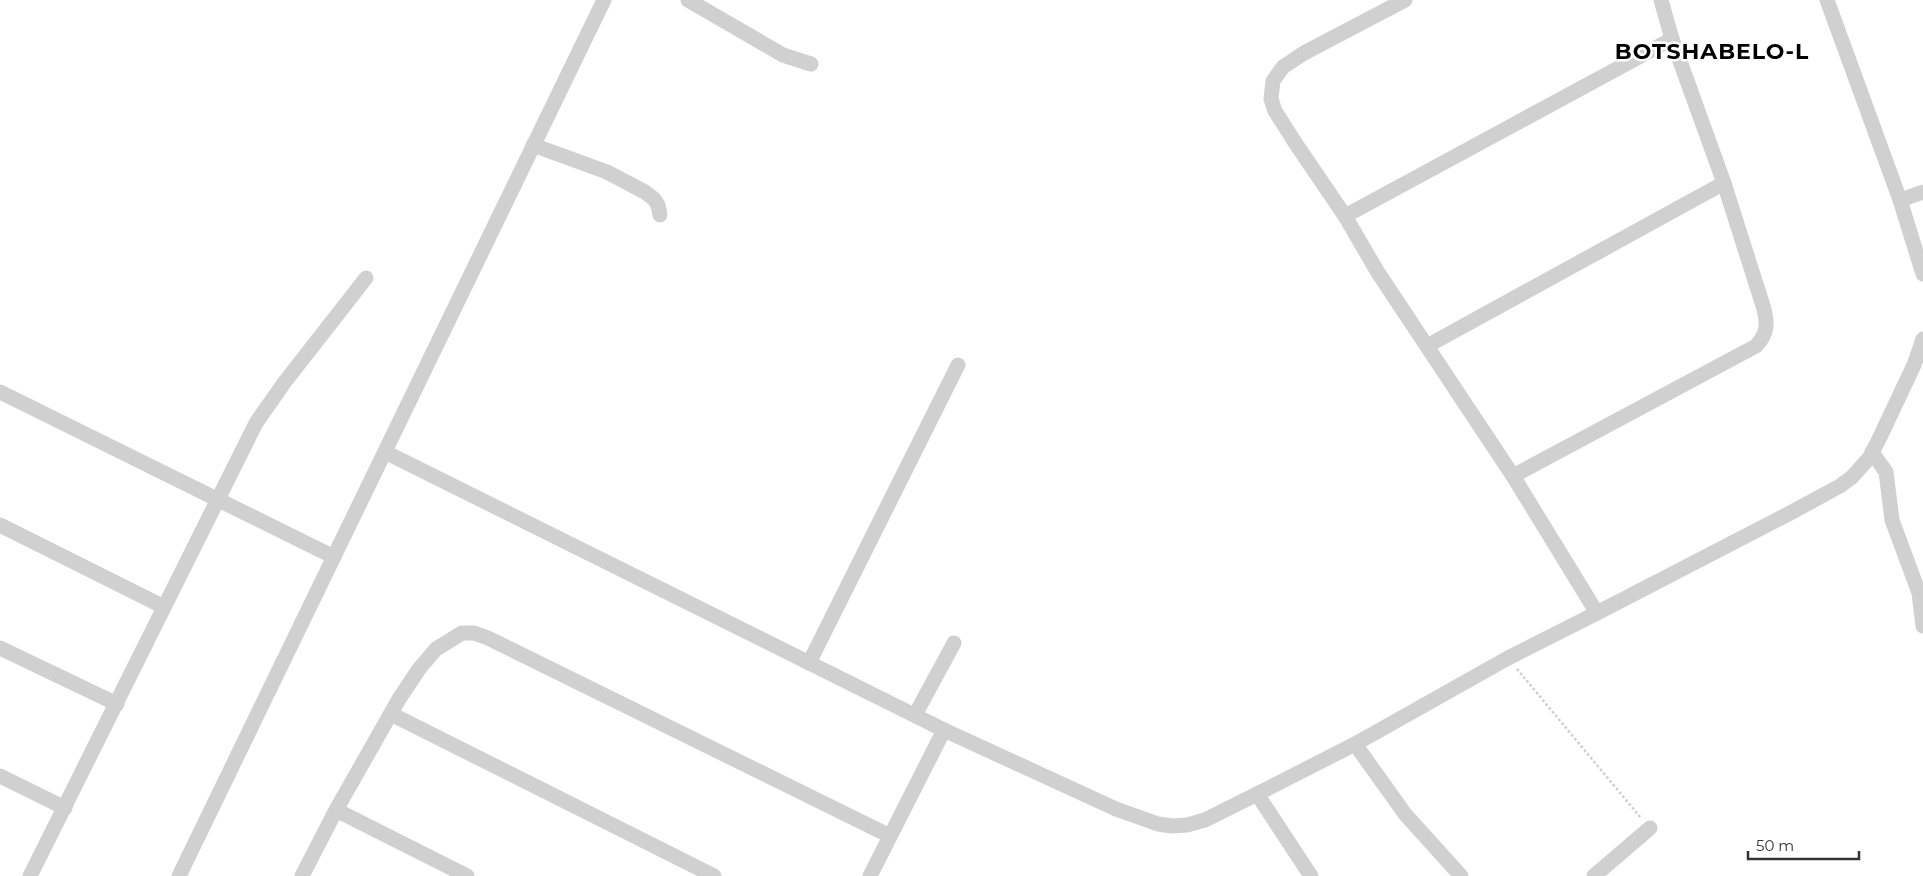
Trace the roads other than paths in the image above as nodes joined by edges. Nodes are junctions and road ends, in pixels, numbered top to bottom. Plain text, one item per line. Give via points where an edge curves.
1 (604, 0) edge
2 (688, 0) edge
3 (1405, 0) edge
4 (1661, 0) edge
5 (1827, 0) edge
6 (1672, 39) junction
7 (811, 64) dead end
8 (532, 145) junction
9 (1724, 183) junction
10 (1923, 192) edge
11 (1900, 200) junction
12 (660, 215) dead end
13 (1345, 216) junction
14 (1923, 274) edge
15 (366, 278) dead end
16 (1923, 339) edge
17 (1427, 346) junction
18 (958, 365) dead end
19 (1918, 369) edge
20 (0, 392) edge
21 (384, 452) junction
22 (1872, 452) junction
23 (1513, 476) junction
24 (217, 500) junction
25 (0, 525) edge
26 (334, 557) junction
27 (164, 607) junction
28 (1597, 613) junction
29 (1923, 626) edge
30 (954, 642) dead end
31 (0, 648) edge
32 (809, 664) junction
33 (117, 704) junction
34 (391, 714) junction
35 (915, 715) junction
36 (944, 730) junction
37 (1354, 744) junction
38 (0, 776) edge
39 (1257, 794) junction
40 (65, 808) junction
41 (336, 810) junction
42 (1650, 828) road end
43 (890, 836) junction
44 (30, 876) edge
45 (179, 876) edge
46 (302, 876) edge
47 (467, 876) edge
48 (714, 876) edge
49 (870, 876) edge
50 (1311, 876) edge
51 (1461, 876) edge
52 (1594, 876) edge

1 - 8 street
2 - 7 street via 783,55
3 - 13 street via 1304,53 1283,67 1273,80 1271,99 1275,111
4 - 6 street
5 - 11 street
6 - 9 street
6 - 13 street
8 - 12 street via 607,172 645,192 658,205
8 - 21 street
9 - 17 street
9 - 23 street via 1764,309 1767,329 1761,340 1756,346
10 - 11 street
11 - 14 street
13 - 17 street
15 - 24 street via 256,423
16 - 19 street
17 - 23 street
18 - 32 street
19 - 22 street
20 - 24 street
21 - 26 street
21 - 32 street
22 - 28 street via 1862,467 1840,486
22 - 29 street via 1886,472 1892,520 1919,593
23 - 28 street
24 - 26 street
24 - 27 street
25 - 27 street
26 - 45 street
27 - 33 street
28 - 37 street via 1508,658
30 - 35 street
31 - 33 street
32 - 35 street
33 - 40 street
34 - 41 street
34 - 43 street via 419,669 436,649 462,633 474,633
34 - 48 street
35 - 36 street
36 - 39 street via 1116,809 1158,824 1187,825 1204,820
36 - 43 street
37 - 39 street
37 - 51 street via 1405,814
38 - 40 street
39 - 50 street
40 - 44 street
41 - 46 street
41 - 47 street
42 - 52 street
43 - 49 street

